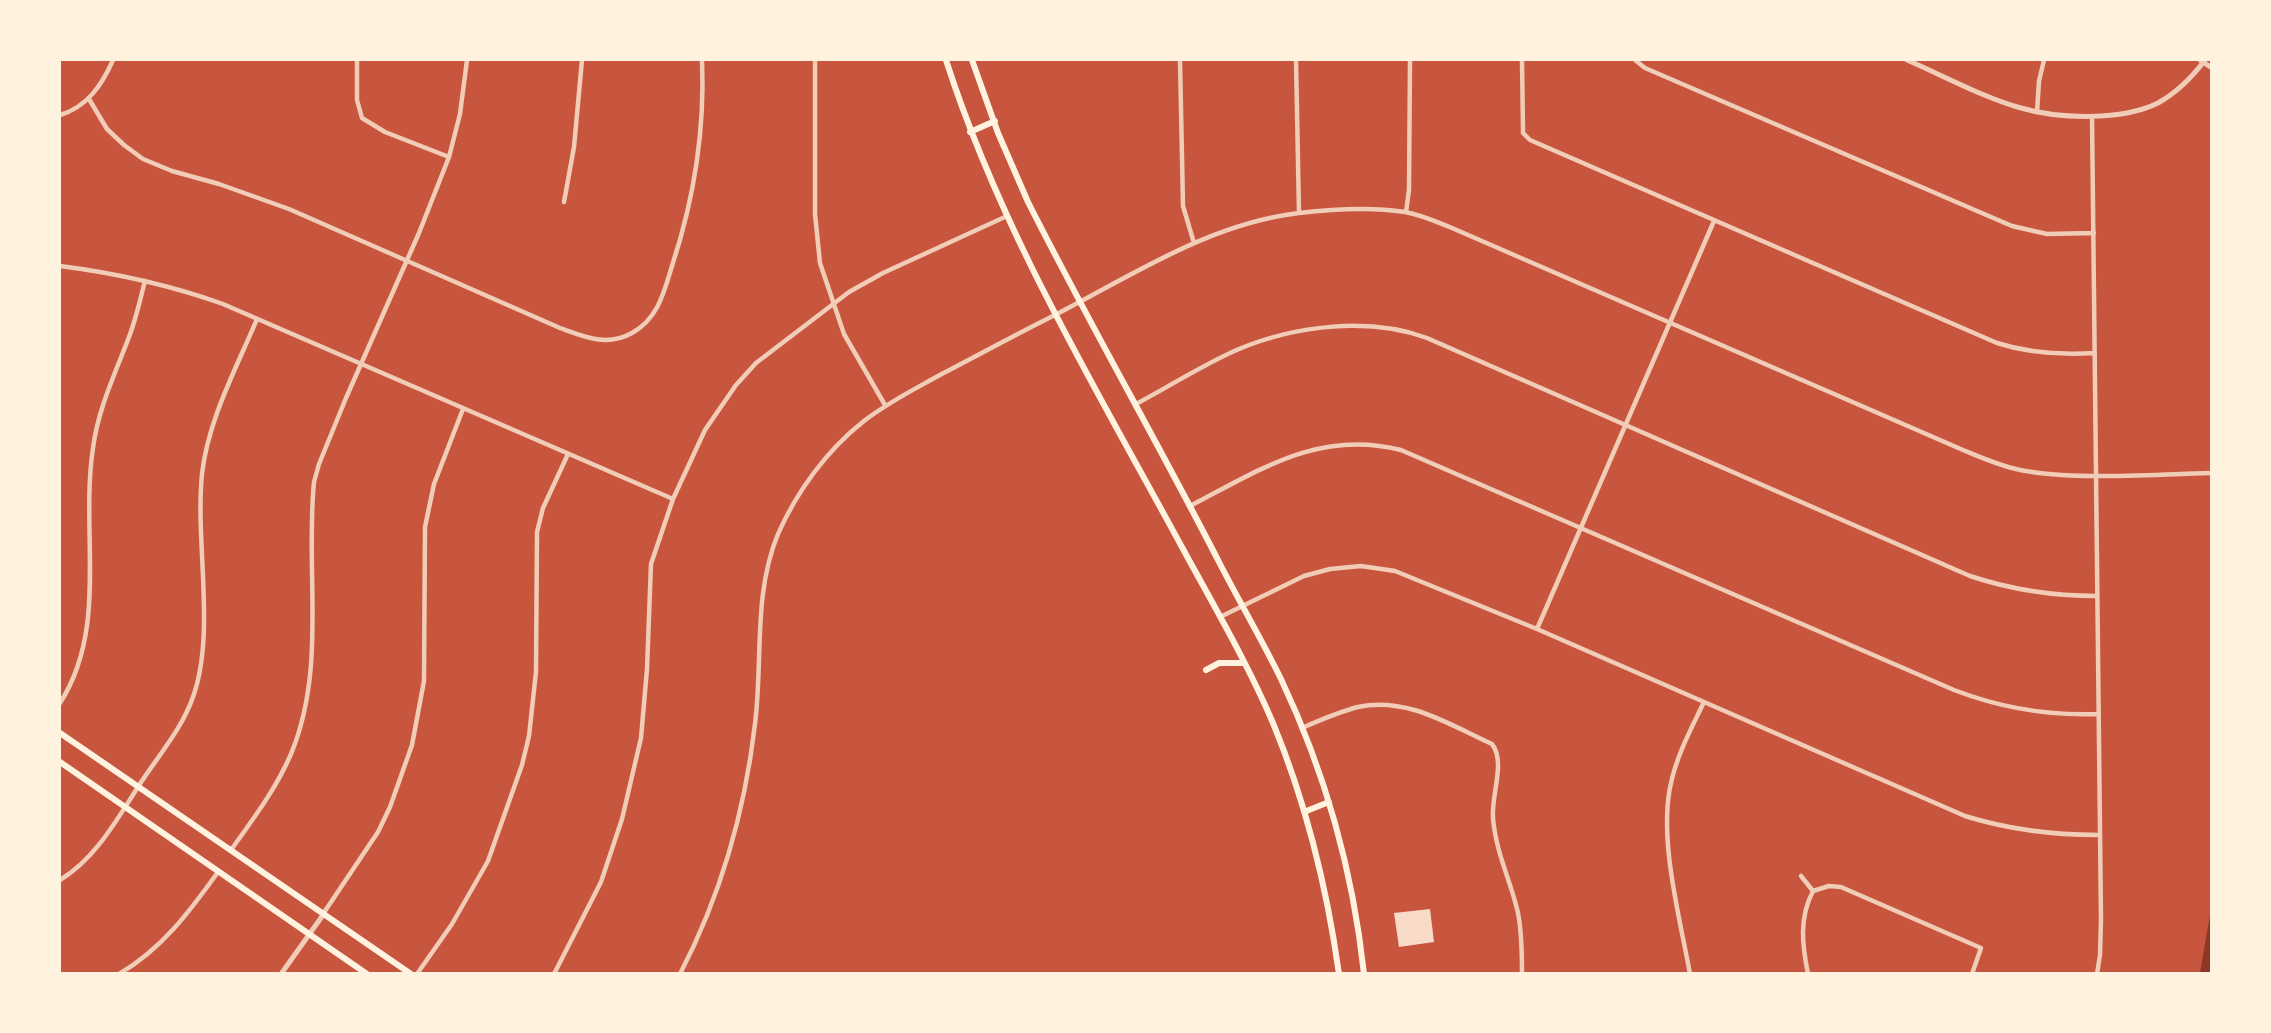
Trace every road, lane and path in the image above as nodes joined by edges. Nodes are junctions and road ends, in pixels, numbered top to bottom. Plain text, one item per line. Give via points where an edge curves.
1 (113, 60) edge
2 (357, 60) edge
3 (467, 60) edge
4 (582, 60) edge
5 (702, 60) edge
6 (815, 60) edge
7 (946, 60) edge
8 (972, 60) edge
9 (1180, 60) edge
10 (1296, 60) edge
11 (1410, 60) edge
12 (1522, 60) edge
13 (1635, 60) edge
14 (1907, 60) edge
15 (2044, 60) edge
16 (2203, 60) edge
17 (2211, 68) edge
18 (89, 99) junction
19 (2037, 112) junction
20 (60, 115) edge
21 (2092, 116) junction
22 (995, 121) junction
23 (970, 132) junction
24 (449, 157) junction
25 (564, 202) dead end
26 (1406, 212) junction
27 (1299, 213) junction
28 (1007, 216) junction
29 (1714, 221) junction
30 (2094, 233) junction
31 (1194, 243) junction
32 (407, 260) junction
33 (60, 266) edge
34 (145, 281) junction
35 (1080, 302) junction
36 (832, 305) junction
37 (1056, 314) junction
38 (257, 319) junction
39 (1670, 322) junction
40 (2095, 353) junction
41 (361, 363) junction
42 (1136, 404) junction
43 (885, 405) junction
44 (463, 409) junction
45 (1626, 425) junction
46 (568, 454) junction
47 (2211, 473) edge
48 (2095, 474) junction
49 (673, 499) junction
50 (1190, 506) junction
51 (1581, 528) junction
52 (2097, 596) junction
53 (1242, 607) junction
54 (1219, 617) junction
55 (1537, 629) junction
56 (1243, 663) junction
57 (1206, 670) dead end
58 (60, 703) edge
59 (1703, 704) junction
60 (2098, 714) junction
61 (1302, 728) junction
62 (60, 733) edge
63 (60, 762) edge
64 (138, 787) junction
65 (1329, 803) junction
66 (126, 807) junction
67 (1304, 812) junction
68 (2099, 835) junction
69 (231, 850) junction
70 (218, 872) junction
71 (1801, 876) dead end
72 (60, 880) edge
73 (1813, 891) junction
74 (323, 915) junction
75 (308, 934) junction
76 (119, 974) edge
77 (281, 974) edge
78 (367, 974) edge
79 (411, 974) edge
80 (417, 974) edge
81 (554, 974) edge
82 (680, 974) edge
83 (1339, 974) edge
84 (1364, 974) edge
85 (1522, 974) edge
86 (1690, 974) edge
87 (1808, 974) edge
88 (1972, 974) edge
89 (2096, 974) edge

1 - 18 street
2 - 24 street via 357,100 364,121
3 - 24 street
4 - 25 street
5 - 32 street via 702,118 688,213 655,313 641,328 610,341 592,340
6 - 36 street via 817,242
7 - 23 main road
8 - 22 main road
9 - 31 street via 1183,206
10 - 27 street
11 - 26 street
12 - 29 street via 1526,137
13 - 30 street via 2012,226 2047,234
14 - 19 street
15 - 19 street
16 - 17 street
16 - 21 street via 2175,92 2157,103
18 - 20 street
18 - 32 street via 107,129 143,159 279,205
19 - 21 street
21 - 30 street
22 - 23 main road
22 - 35 main road via 1028,202
23 - 28 main road
24 - 32 street
26 - 27 street
26 - 39 street
27 - 31 street
28 - 36 street via 883,273
28 - 37 main road
29 - 39 street
29 - 40 street via 1997,343 2058,354
30 - 40 street
31 - 35 street
32 - 41 street
33 - 34 street
34 - 38 street via 195,294
34 - 58 street via 95,434 89,482 88,622 80,660
35 - 37 street
35 - 42 main road
36 - 43 street
36 - 49 street via 756,363 736,385 705,430
37 - 43 street
37 - 54 main road
38 - 41 street
38 - 64 street via 218,412 202,473 198,680 181,724
39 - 45 street
39 - 48 street via 1991,461 2048,474
40 - 48 street
41 - 44 street
41 - 69 street via 314,482 312,666 298,734 281,775
42 - 45 street via 1240,349 1299,331 1369,326 1427,338
42 - 50 main road
43 - 82 street via 813,473 775,543 761,604 747,780 723,869
44 - 46 street
44 - 74 street via 434,484 425,527 424,681 412,745 378,832
45 - 51 street
45 - 52 street via 1970,576 2050,595
46 - 49 street
46 - 80 street via 539,523 535,685 519,777 488,861
47 - 48 street
48 - 52 street
49 - 81 street via 652,564 645,699 634,775 601,882
50 - 51 street via 1284,457 1364,443 1401,450
50 - 53 main road
51 - 55 street
51 - 60 street via 1972,697 2024,711
52 - 60 street
53 - 54 street
53 - 55 street via 1304,576 1361,566 1412,577
53 - 61 main road
54 - 56 main road
55 - 59 street
56 - 57 main road via 1219,663
56 - 67 main road via 1272,722
59 - 68 street via 1965,816 2018,830
59 - 86 street via 1675,767 1668,806 1667,832
60 - 68 street
61 - 65 main road
61 - 85 street via 1359,707 1385,705 1427,713 1495,748 1499,761 1493,820 1518,914
62 - 64 main road
63 - 66 main road
64 - 66 street
64 - 69 main road
65 - 67 main road
65 - 84 main road via 1356,909
66 - 70 main road
66 - 72 street via 86,859
67 - 83 main road via 1327,901
68 - 89 street via 2101,919
69 - 74 main road
70 - 75 main road
70 - 76 street via 168,935
71 - 73 street
73 - 87 street via 1802,925
73 - 88 street via 1840,887 1981,948
74 - 75 street
74 - 79 main road
75 - 77 street
75 - 78 main road

